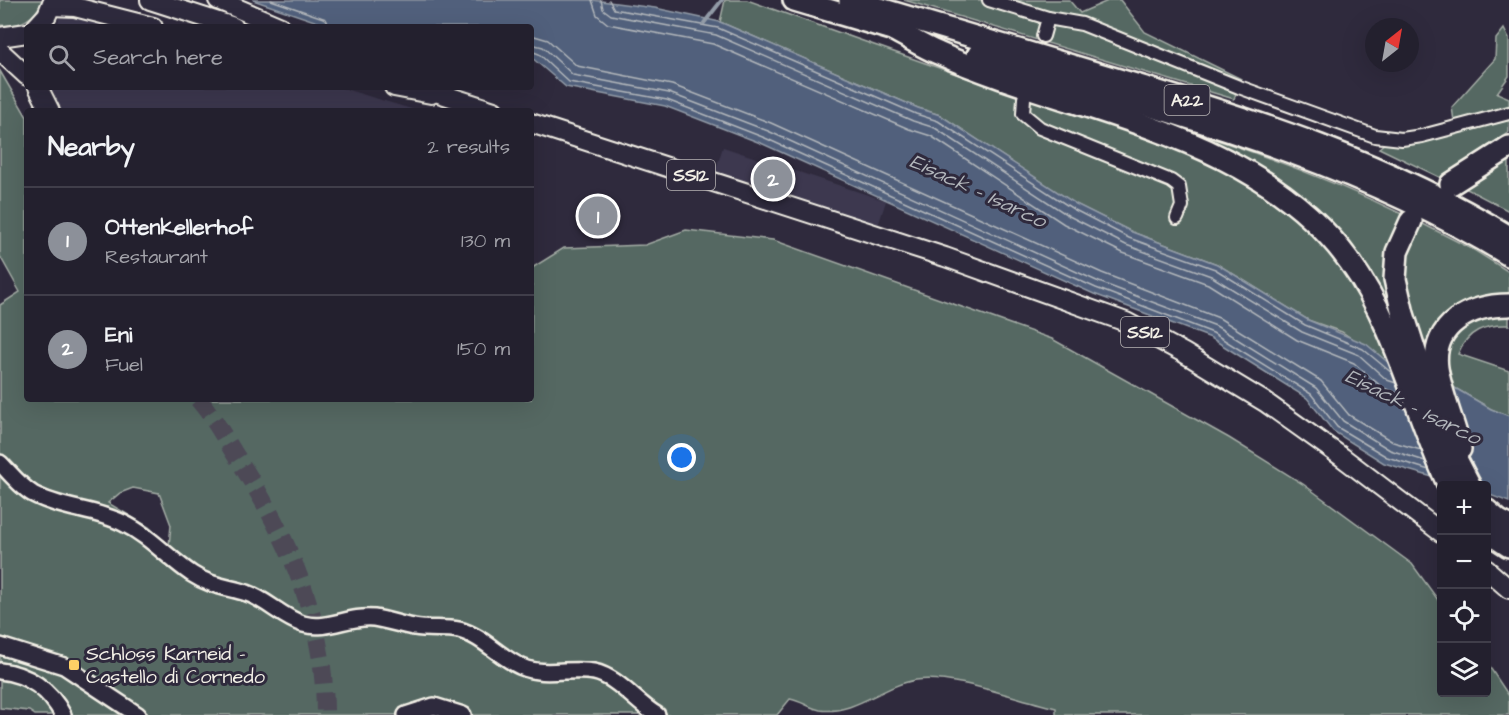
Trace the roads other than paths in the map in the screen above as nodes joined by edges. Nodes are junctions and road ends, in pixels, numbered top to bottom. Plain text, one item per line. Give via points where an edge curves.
1 (150, 0) edge
2 (218, 0) edge
3 (794, 0) edge
4 (850, 0) edge
5 (989, 0) edge
6 (53, 3) edge
7 (1048, 18) junction
8 (38, 24) edge
9 (141, 24) edge
10 (225, 24) edge
11 (274, 24) edge
12 (894, 30) junction
13 (24, 33) edge
14 (1043, 36) dead end
15 (0, 37) edge
16 (0, 51) edge
17 (24, 73) edge
18 (40, 90) edge
19 (409, 90) edge
20 (429, 90) edge
21 (1024, 98) dead end
22 (462, 101) junction
23 (48, 108) edge
24 (484, 108) edge
25 (1509, 113) edge
26 (534, 124) edge
27 (1509, 147) edge
28 (1362, 163) junction
29 (1451, 184) dead end
30 (1177, 218) dead end
31 (1411, 222) dead end
32 (1509, 222) edge
33 (1509, 237) edge
34 (1509, 255) edge
35 (1509, 305) edge
36 (0, 463) edge
37 (1457, 480) edge
38 (1491, 513) edge
39 (1509, 526) edge
40 (1437, 529) edge
41 (1491, 534) edge
42 (1509, 546) edge
43 (1491, 573) edge
44 (1509, 589) edge
45 (0, 646) edge
46 (0, 671) edge
47 (63, 715) edge
48 (138, 715) edge
49 (406, 715) edge
50 (463, 715) edge
51 (657, 715) edge

1 - 10 main road
2 - 11 main road
3 - 12 highway, A22
4 - 28 highway, A22 via 1198,103
5 - 7 street
6 - 8 main road
6 - 9 main road
7 - 14 street
7 - 25 street via 1082,24 1375,136 1422,136
12 - 34 highway, A22 via 1193,118 1270,145 1381,188
12 - 37 highway via 958,62 1206,150 1296,204 1349,261 1389,329 1432,450
13 - 15 main road
16 - 17 main road
18 - 23 main road
19 - 22 main road
20 - 22 main road
21 - 30 street via 1023,114 1040,128 1179,187 1182,206
22 - 24 main road
26 - 40 main road, SS12 via 945,257 1126,322 1264,402
27 - 29 highway
28 - 32 highway via 1425,180
28 - 33 highway, A22 via 1428,192
31 - 37 highway via 1396,252 1395,279
35 - 37 highway via 1479,307 1453,321 1437,354 1440,379 1454,423
36 - 51 street via 30,493 103,513 133,527 211,585 247,593 302,624 326,626 349,618 373,618 415,628 459,630 523,668 596,672
38 - 39 highway
41 - 42 highway
43 - 44 main road
45 - 48 street via 64,666
46 - 47 street via 13,672 42,687
49 - 50 street via 434,706

